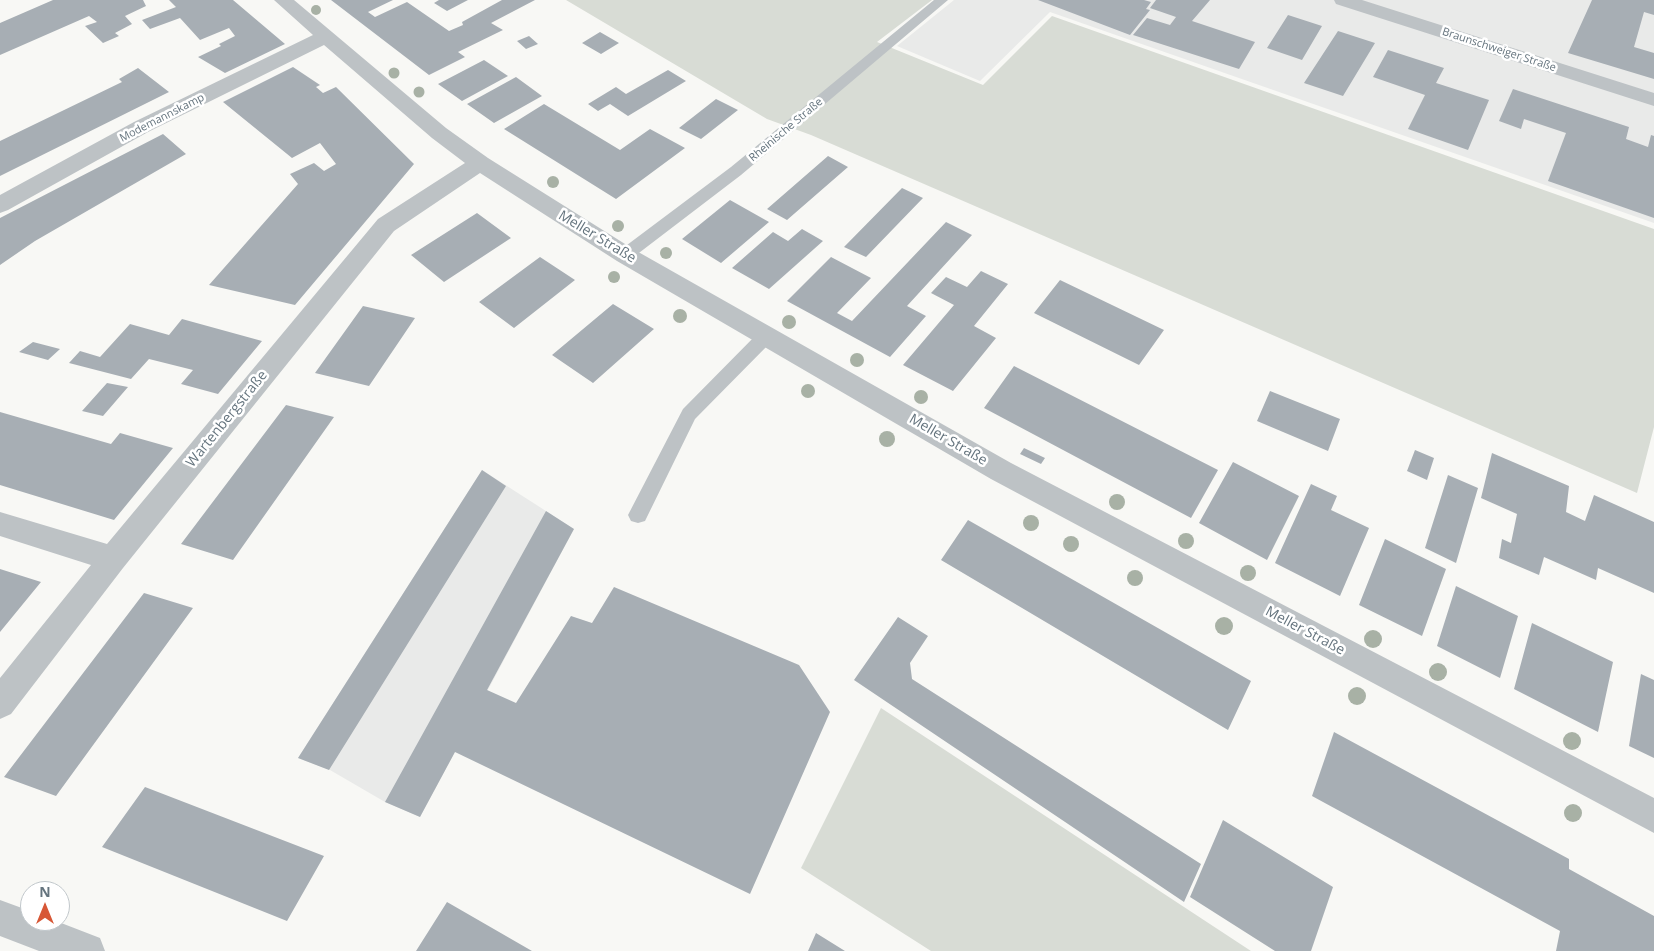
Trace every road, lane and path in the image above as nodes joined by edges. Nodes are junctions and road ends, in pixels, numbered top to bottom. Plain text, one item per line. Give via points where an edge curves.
1 (282, 0) edge
2 (942, 0) edge
3 (1343, 0) edge
4 (326, 36) junction
5 (1654, 100) edge
6 (480, 163) junction
7 (0, 205) edge
8 (625, 255) junction
9 (766, 336) junction
10 (638, 515) dead end
11 (0, 524) edge
12 (113, 559) junction
13 (0, 703) edge
14 (1654, 816) edge
15 (0, 918) edge
16 (87, 951) edge

1 - 4 street, Meller Straße
2 - 8 lane, Rheinische Straße via 736,171
3 - 5 street, Braunschweiger Straße
4 - 6 street, Meller Straße via 439,133
4 - 7 street, Modemannskamp via 141,127
6 - 8 street, Meller Straße
6 - 12 street, Wartenbergstraße via 386,225
8 - 9 street, Meller Straße
9 - 10 lane via 689,414
9 - 14 street, Meller Straße via 1001,471
11 - 12 street
12 - 13 street, Wartenbergstraße
15 - 16 street

